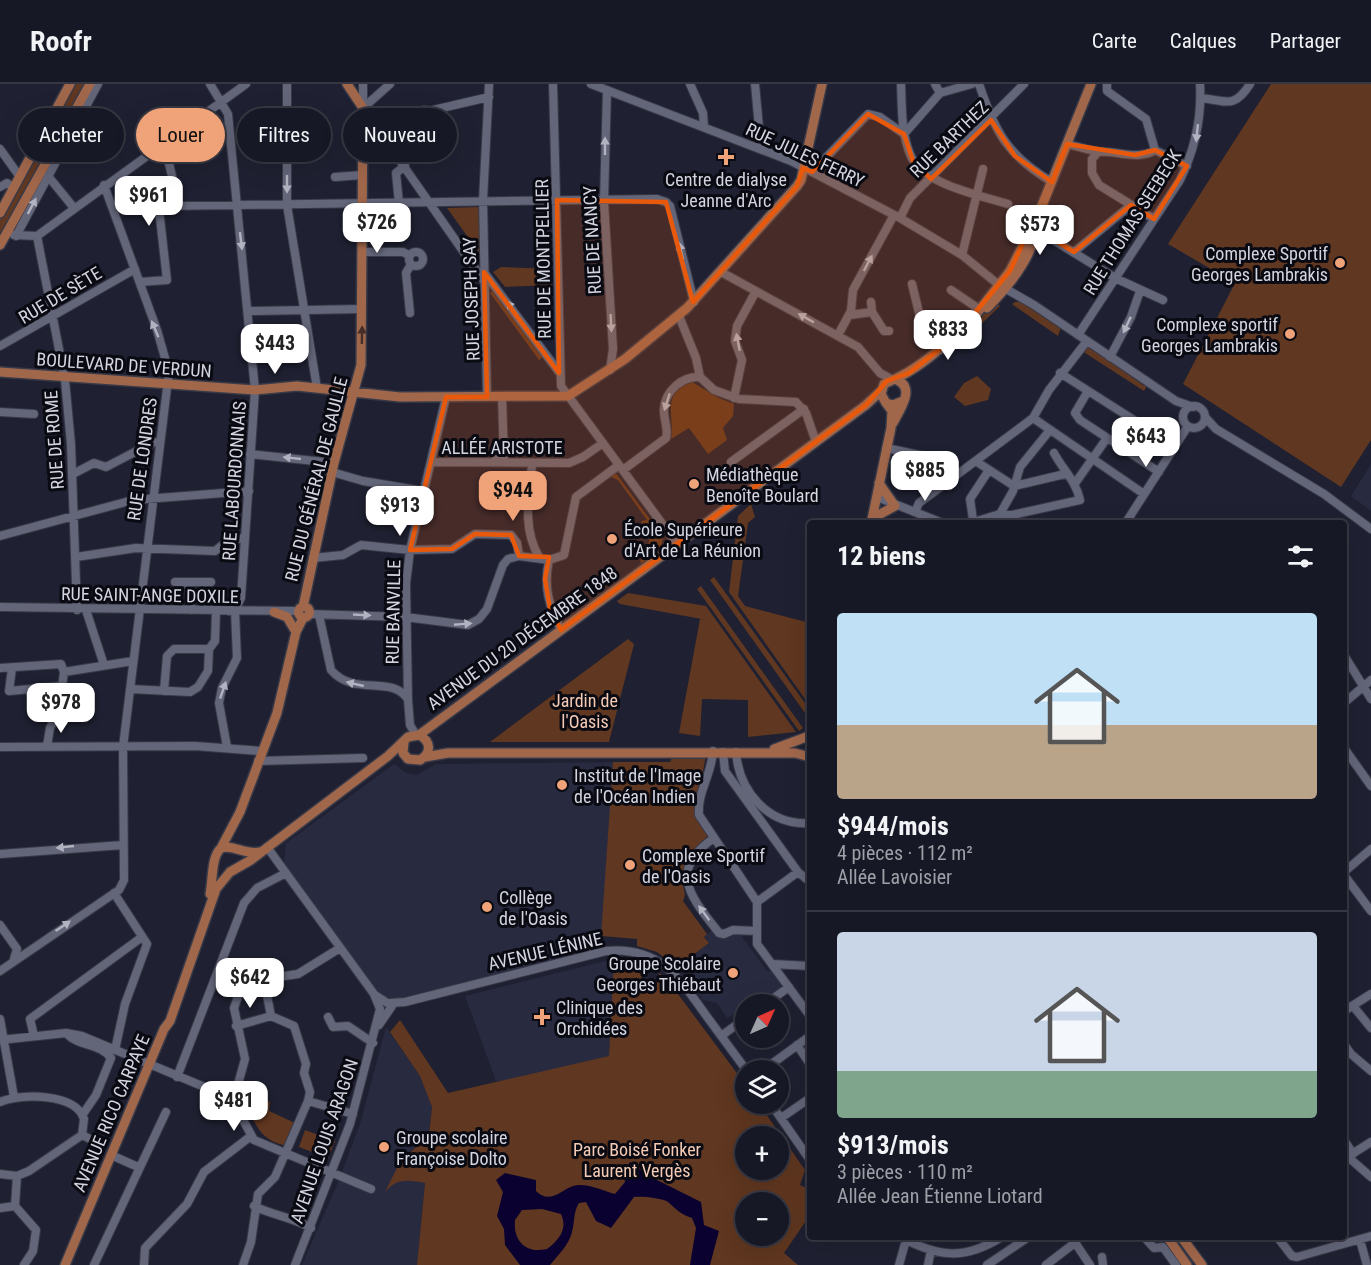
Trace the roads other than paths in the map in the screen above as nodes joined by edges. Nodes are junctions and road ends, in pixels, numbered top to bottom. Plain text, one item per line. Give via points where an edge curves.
1 (70, 84) edge
2 (90, 84) edge
3 (98, 84) edge
4 (210, 84) edge
5 (246, 84) edge
6 (287, 84) edge
7 (347, 84) edge
8 (363, 84) edge
9 (390, 84) edge
10 (491, 84) edge
11 (553, 84) edge
12 (591, 84) edge
13 (690, 84) edge
14 (754, 84) edge
15 (822, 84) edge
16 (901, 84) edge
17 (935, 84) edge
18 (972, 84) edge
19 (979, 84) edge
20 (1024, 84) edge
21 (1091, 84) edge
22 (1107, 84) edge
23 (1200, 84) edge
24 (1250, 84) edge
25 (607, 90) junction
26 (940, 93) junction
27 (489, 97) junction
28 (1201, 98) junction
29 (222, 101) junction
30 (212, 108) edge
31 (363, 108) junction
32 (442, 108) edge
33 (991, 120) junction
34 (704, 127) junction
35 (904, 134) junction
36 (1067, 144) junction
37 (0, 149) edge
38 (761, 149) junction
39 (1155, 150) junction
40 (1098, 152) junction
41 (137, 162) edge
42 (169, 162) edge
43 (363, 162) edge
44 (402, 162) edge
45 (405, 166) junction
46 (1187, 166) junction
47 (983, 169) dead end
48 (808, 170) junction
49 (363, 175) junction
50 (20, 177) junction
51 (44, 177) junction
52 (335, 177) dead end
53 (932, 178) junction
54 (1052, 182) junction
55 (104, 186) junction
56 (0, 187) edge
57 (14, 188) junction
58 (978, 194) junction
59 (483, 200) junction
60 (557, 200) junction
61 (430, 202) junction
62 (604, 202) junction
63 (399, 203) junction
64 (362, 204) junction
65 (1008, 204) dead end
66 (179, 205) junction
67 (287, 205) junction
68 (1131, 205) junction
69 (237, 206) junction
70 (74, 208) junction
71 (0, 213) edge
72 (897, 216) junction
73 (1037, 218) junction
74 (1154, 219) junction
75 (1037, 230) junction
76 (11, 234) junction
77 (37, 236) junction
78 (0, 245) edge
79 (363, 252) junction
80 (1074, 252) junction
81 (962, 255) junction
82 (469, 258) junction
83 (135, 269) junction
84 (484, 272) junction
85 (721, 272) junction
86 (1115, 278) junction
87 (140, 282) junction
88 (1002, 283) junction
89 (912, 284) dead end
90 (485, 285) junction
91 (951, 290) dead end
92 (756, 291) junction
93 (1140, 291) junction
94 (1163, 300) dead end
95 (694, 302) junction
96 (871, 302) dead end
97 (304, 309) junction
98 (362, 309) junction
99 (979, 309) junction
100 (249, 311) junction
101 (873, 312) junction
102 (410, 313) dead end
103 (850, 315) junction
104 (679, 316) junction
105 (53, 317) junction
106 (967, 326) junction
107 (889, 331) dead end
108 (838, 335) junction
109 (1078, 335) junction
110 (1087, 341) junction
111 (0, 346) edge
112 (940, 350) junction
113 (613, 352) junction
114 (1110, 357) junction
115 (625, 359) junction
116 (610, 370) junction
117 (0, 372) edge
118 (559, 373) junction
119 (909, 373) junction
120 (1060, 373) junction
121 (64, 376) junction
122 (700, 377) junction
123 (890, 379) junction
124 (167, 385) junction
125 (905, 386) junction
126 (317, 388) junction
127 (255, 390) junction
128 (1088, 391) junction
129 (353, 392) junction
130 (502, 396) junction
131 (568, 396) junction
132 (446, 397) junction
133 (487, 397) junction
134 (883, 398) junction
135 (734, 399) junction
136 (903, 401) junction
137 (1176, 401) junction
138 (1193, 406) junction
139 (804, 409) junction
140 (0, 412) edge
141 (34, 414) dead end
142 (1183, 415) junction
143 (1204, 417) junction
144 (1033, 418) junction
145 (1188, 426) junction
146 (1200, 426) junction
147 (891, 428) junction
148 (1148, 429) dead end
149 (1216, 429) junction
150 (1050, 430) junction
151 (1107, 438) junction
152 (816, 442) junction
153 (159, 443) junction
154 (603, 443) junction
155 (886, 448) junction
156 (1054, 453) dead end
157 (250, 454) junction
158 (924, 456) dead end
159 (1092, 459) junction
160 (484, 460) dead end
161 (431, 462) junction
162 (731, 462) dead end
163 (977, 462) junction
164 (532, 465) junction
165 (333, 467) junction
166 (621, 468) junction
167 (988, 470) junction
168 (1159, 472) junction
169 (73, 474) junction
170 (1065, 474) junction
171 (1076, 482) junction
172 (879, 483) junction
173 (1014, 486) junction
174 (249, 491) junction
175 (423, 491) junction
176 (1144, 494) junction
177 (877, 497) junction
178 (152, 500) junction
179 (892, 502) junction
180 (915, 512) junction
181 (74, 514) junction
182 (1000, 514) junction
183 (872, 520) edge
184 (931, 520) edge
185 (970, 520) edge
186 (981, 520) edge
187 (1128, 520) edge
188 (1371, 529) edge
189 (0, 536) edge
190 (245, 539) junction
191 (677, 544) junction
192 (145, 549) junction
193 (410, 550) junction
194 (519, 555) junction
195 (76, 557) junction
196 (539, 557) junction
197 (313, 558) junction
198 (549, 560) junction
199 (175, 582) dead end
200 (188, 582) junction
201 (211, 582) dead end
202 (241, 598) junction
203 (0, 607) edge
204 (139, 609) junction
205 (81, 610) junction
206 (190, 610) junction
207 (216, 610) junction
208 (232, 611) junction
209 (253, 612) junction
210 (274, 612) junction
211 (307, 613) junction
212 (405, 618) junction
213 (561, 630) junction
214 (296, 632) junction
215 (209, 649) junction
216 (1347, 660) edge
217 (133, 661) junction
218 (104, 665) junction
219 (0, 668) edge
220 (12, 668) junction
221 (64, 672) junction
222 (1371, 680) edge
223 (63, 686) junction
224 (1363, 687) junction
225 (130, 689) junction
226 (164, 691) junction
227 (1371, 699) edge
228 (408, 700) junction
229 (1347, 700) edge
230 (411, 724) junction
231 (807, 737) edge
232 (422, 739) junction
233 (404, 741) junction
234 (47, 746) junction
235 (0, 747) edge
236 (123, 747) junction
237 (226, 747) junction
238 (713, 751) junction
239 (261, 752) junction
240 (723, 752) junction
241 (736, 752) junction
242 (754, 752) junction
243 (1347, 752) edge
244 (448, 753) junction
245 (807, 755) edge
246 (388, 756) junction
247 (405, 756) junction
248 (425, 757) junction
249 (363, 758) dead end
250 (258, 761) junction
251 (1371, 786) edge
252 (240, 812) junction
253 (807, 823) edge
254 (714, 838) junction
255 (123, 844) junction
256 (221, 848) junction
257 (1371, 849) edge
258 (237, 850) junction
259 (263, 850) junction
260 (0, 854) edge
261 (215, 864) junction
262 (240, 865) junction
263 (1347, 871) edge
264 (230, 872) junction
265 (798, 872) junction
266 (286, 873) junction
267 (1347, 878) edge
268 (807, 880) edge
269 (114, 893) junction
270 (757, 902) junction
271 (1371, 911) edge
272 (0, 925) edge
273 (757, 931) junction
274 (0, 935) edge
275 (142, 937) junction
276 (10, 938) junction
277 (340, 948) junction
278 (14, 959) junction
279 (772, 964) junction
280 (807, 966) edge
281 (0, 970) edge
282 (264, 980) junction
283 (789, 987) junction
284 (779, 994) edge
285 (1371, 994) edge
286 (1353, 1006) junction
287 (386, 1007) junction
288 (1347, 1009) edge
289 (807, 1012) edge
290 (271, 1016) junction
291 (328, 1017) dead end
292 (0, 1019) edge
293 (236, 1026) junction
294 (735, 1026) edge
295 (1371, 1028) edge
296 (164, 1029) junction
297 (67, 1034) junction
298 (34, 1036) junction
299 (721, 1036) junction
300 (807, 1038) edge
301 (2, 1040) edge
302 (373, 1043) junction
303 (797, 1045) junction
304 (1347, 1048) edge
305 (115, 1050) junction
306 (739, 1060) edge
307 (777, 1060) edge
308 (807, 1060) edge
309 (149, 1065) junction
310 (1371, 1071) edge
311 (177, 1077) junction
312 (14, 1097) junction
313 (807, 1100) edge
314 (308, 1101) junction
315 (0, 1102) edge
316 (233, 1102) junction
317 (166, 1112) dead end
318 (83, 1114) junction
319 (353, 1114) junction
320 (778, 1114) edge
321 (781, 1118) junction
322 (82, 1135) junction
323 (251, 1136) junction
324 (1371, 1142) edge
325 (102, 1145) dead end
326 (286, 1154) junction
327 (807, 1154) edge
328 (111, 1155) junction
329 (1348, 1157) edge
330 (138, 1167) junction
331 (332, 1173) junction
332 (0, 1174) edge
333 (17, 1176) junction
334 (1371, 1177) edge
335 (371, 1189) dead end
336 (15, 1206) junction
337 (254, 1206) junction
338 (0, 1208) edge
339 (311, 1227) junction
340 (1371, 1236) edge
341 (904, 1240) edge
342 (906, 1240) edge
343 (1024, 1240) edge
344 (1074, 1240) edge
345 (1147, 1240) edge
346 (1183, 1240) edge
347 (1280, 1240) edge
348 (1360, 1240) junction
349 (987, 1241) edge
350 (1168, 1243) edge
351 (931, 1250) junction
352 (24, 1265) edge
353 (65, 1265) edge
354 (94, 1265) edge
355 (144, 1265) edge
356 (243, 1265) edge
357 (295, 1265) edge
358 (899, 1265) edge
359 (928, 1265) edge
360 (987, 1265) edge
361 (1046, 1265) edge
362 (1090, 1265) edge
363 (1176, 1265) edge
364 (1187, 1265) edge
365 (1202, 1265) edge
366 (1367, 1265) edge

1 - 50 main road
2 - 51 main road
3 - 51 street
4 - 29 street, RUE LABOURDONNAIS
5 - 29 street
6 -> 67 street
7 - 31 main road
8 - 31 street
9 - 31 street
10 - 27 street, RUE JOSEPH SAY
11 - 60 street, RUE DE MONTPELLIER
12 - 25 street, RUE JULES FERRY
13 - 34 street via 703,113
14 - 38 street
15 - 48 main road
16 - 35 street
17 - 26 street
18 - 26 street
19 - 33 street
20 - 33 street, RUE BARTHEZ
21 - 36 main road
22 - 39 street via 1107,91 1146,119
23 - 28 street, RUE THOMAS SEEBECK
24 - 28 street via 1235,101
25 - 34 street, RUE JULES FERRY
62 -> 25 street, RUE DE NANCY
26 - 35 street
27 - 32 street
27 - 59 street, RUE JOSEPH SAY
28 -> 46 street, RUE THOMAS SEEBECK via 1196,142
29 - 30 street
29 - 69 street, RUE LABOURDONNAIS via 228,114
33 - 53 street, RUE BARTHEZ
33 - 54 street via 1015,156
34 - 38 street, RUE JULES FERRY
35 - 48 street via 880,117 868,114
35 - 53 street via 913,161
36 - 40 street
36 - 54 main road
37 - 50 street
38 - 48 street, RUE JULES FERRY
39 - 40 street via 1135,155
39 - 46 street
40 - 68 street via 1092,159 1092,173 1100,185
41 - 55 street
42 - 66 street
43 - 49 main road, RUE DU GÉNÉRAL DE GAULLE
44 - 45 street
45 - 61 street
45 - 63 street via 396,173
46 - 74 street, RUE THOMAS SEEBECK
47 - 58 street
48 - 72 street, RUE JULES FERRY
48 - 85 main road
49 - 52 street
49 - 64 main road, RUE DU GÉNÉRAL DE GAULLE
50 - 57 main road
51 - 70 street
76 -> 51 main road
53 - 58 street
53 - 72 street, RUE BARTHEZ
54 - 73 main road
55 - 70 street
55 - 83 street, RUE DE LONDRES
56 - 57 street via 7,183
57 - 71 main road
58 - 65 street
58 - 81 street
59 - 60 street
59 - 61 street
59 - 84 street, RUE JOSEPH SAY
60 - 62 street
60 - 118 street, RUE DE MONTPELLIER
61 - 63 street
61 - 82 street
95 -> 62 street via 666,201
62 -> 113 street, RUE DE NANCY
63 - 64 street
64 - 67 street
64 - 79 main road, RUE DU GÉNÉRAL DE GAULLE
66 - 69 street
66 - 87 street via 161,206 159,210 167,280
67 - 69 street
67 - 97 street
68 - 74 street
68 - 80 street
69 -> 100 street, RUE LABOURDONNAIS
70 - 77 street
72 - 81 street, RUE JULES FERRY
103 -> 72 street, RUE BARTHEZ via 853,290
73 - 75 main road
73 - 88 main road
74 - 86 street, RUE THOMAS SEEBECK
75 - 80 street
75 - 88 main road
76 - 77 street
76 - 78 main road
77 - 105 street, RUE DE ROME
79 - 98 main road, RUE DU GÉNÉRAL DE GAULLE
79 - 102 street via 404,252 410,260 406,273
80 - 86 street
81 - 88 street, RUE JULES FERRY
82 - 84 street
82 - 90 street
83 - 87 street, RUE DE LONDRES
83 - 105 street, RUE DE SÈTE
84 - 90 street, RUE JOSEPH SAY
118 -> 84 street
85 - 92 street
85 - 95 main road
86 - 93 street
86 - 109 street, RUE THOMAS SEEBECK
124 -> 87 street, RUE DE LONDRES via 167,365
88 - 99 main road
88 - 106 main road
88 - 109 street, RUE JULES FERRY
89 - 112 street via 921,321
90 - 133 street, RUE JOSEPH SAY
91 - 99 street
108 -> 92 street
135 -> 92 street via 741,360 735,340 737,326
93 - 94 street
93 -> 114 street
95 - 104 main road
96 - 101 street
97 - 98 street
97 - 100 street
97 - 126 street
129 -> 98 main road, RUE DU GÉNÉRAL DE GAULLE via 361,365
99 - 106 main road
100 - 127 street, RUE LABOURDONNAIS
101 - 103 street
101 - 107 street via 883,330
103 - 108 street
104 - 115 main road
104 - 122 street
105 - 111 street, RUE DE SÈTE
105 - 121 street, RUE DE ROME
106 - 112 main road
108 - 123 street via 863,350
109 - 110 street, RUE JULES FERRY
110 - 114 street, RUE JULES FERRY
110 - 120 street
112 - 119 main road
113 - 115 street
113 - 116 street, RUE DE NANCY
114 - 137 street, RUE JULES FERRY
115 - 116 main road
116 - 131 main road
117 - 121 main road, BOULEVARD DE VERDUN
118 - 131 street, RUE DE MONTPELLIER
119 - 123 main road
119 - 125 main road
120 - 128 street
120 - 144 street
121 - 124 main road, BOULEVARD DE VERDUN
121 - 169 street, RUE DE ROME
122 - 135 street via 714,390
122 -> 166 street via 682,381 668,395 664,410 667,434 660,443
123 - 125 main road
123 - 134 main road via 884,384
124 - 127 main road, BOULEVARD DE VERDUN
124 - 153 street, RUE DE LONDRES
125 - 136 main road
126 - 127 main road, BOULEVARD DE VERDUN
126 - 129 main road, BOULEVARD DE VERDUN
127 - 157 street, RUE LABOURDONNAIS
128 - 148 street
128 - 151 street via 1075,413
129 - 132 main road, BOULEVARD DE VERDUN
129 - 165 main road, RUE DU GÉNÉRAL DE GAULLE
130 - 131 main road, BOULEVARD DE VERDUN
130 - 133 main road, BOULEVARD DE VERDUN
130 - 160 street via 504,459
131 - 154 street, RUE DE MONTPELLIER
132 - 133 main road, BOULEVARD DE VERDUN
132 - 161 street, RUE BANVILLE
134 - 136 main road via 897,405
134 - 147 main road via 892,411
134 - 152 main road, AVENUE DU 20 DÉCEMBRE 1848 via 866,405
135 - 139 street via 788,400
136 - 147 main road
137 - 138 street
137 - 142 street
138 - 142 street
138 - 143 street
139 - 152 street
139 - 162 street
140 - 141 street
142 - 145 street
143 - 146 street
143 - 149 street
144 - 150 street
144 - 163 street
145 - 146 street
145 - 168 street
146 - 149 street
147 - 155 main road
149 - 188 street via 1324,494
150 - 159 street
150 - 173 street via 1027,458
151 - 159 street
151 - 168 street
152 - 191 main road, AVENUE DU 20 DÉCEMBRE 1848
153 - 169 street via 106,467 94,463
153 - 178 street, RUE DE LONDRES
154 - 164 street, ALLÉE ARISTOTE via 576,461
154 - 166 street, RUE DE MONTPELLIER
155 - 158 street
155 - 172 main road
156 - 170 street
165 -> 157 street
157 - 174 street, RUE LABOURDONNAIS
159 - 171 street
159 - 176 street
161 - 164 street, ALLÉE ARISTOTE
161 - 175 street, RUE BANVILLE
163 - 167 street
163 - 180 street via 919,503
164 - 196 street via 528,523
165 - 175 street via 363,481
165 - 197 main road, RUE DU GÉNÉRAL DE GAULLE
166 - 191 street, RUE DE MONTPELLIER
166 - 198 street via 576,497 566,551 560,558
167 - 173 street
167 - 185 street via 970,499
168 - 176 street
169 - 181 street, RUE DE ROME
170 - 171 street
170 - 173 street
171 - 182 street via 1080,500 1012,515
172 - 177 main road
172 - 179 main road
173 - 182 street
174 - 178 street
174 - 190 street, RUE LABOURDONNAIS
175 - 193 street, RUE BANVILLE
176 - 187 street
177 - 179 main road via 884,495
177 - 183 main road
178 - 181 street via 133,500
178 - 192 street, RUE DE LONDRES
179 - 180 street
179 - 183 main road
180 - 184 street
181 - 189 street
181 - 195 street, RUE DE ROME
182 - 186 street
190 - 192 street via 231,538 215,551
190 - 202 street, RUE LABOURDONNAIS
191 - 213 main road, AVENUE DU 20 DÉCEMBRE 1848
192 - 195 street
192 - 204 street, RUE DE LONDRES
193 - 194 street via 452,549 475,534 511,535
193 - 197 street via 362,545 343,555
193 - 212 street, RUE BANVILLE
194 - 196 street
212 -> 194 street, RUE SAINT-ANGE DOXILE via 456,625 475,622 487,609 503,565
195 - 205 street, RUE DE ROME
196 - 198 street
197 - 211 main road, RUE DU GÉNÉRAL DE GAULLE
198 - 213 street via 545,579 550,609
199 - 200 street
200 - 201 street
200 - 206 street
202 - 208 street
202 - 209 street via 244,607
203 - 205 street, RUE SAINT-ANGE DOXILE
204 - 205 street, RUE SAINT-ANGE DOXILE
204 - 206 street, RUE SAINT-ANGE DOXILE
204 - 217 street, RUE DE LONDRES
205 - 218 street, RUE DE ROME
206 - 207 street, RUE SAINT-ANGE DOXILE
207 - 208 street, RUE SAINT-ANGE DOXILE
207 - 215 street via 215,641
208 - 209 street, RUE SAINT-ANGE DOXILE
237 -> 208 street via 219,704 222,688 237,658
209 - 210 street, RUE SAINT-ANGE DOXILE
210 - 211 street, RUE SAINT-ANGE DOXILE
210 - 214 main road via 287,617
211 -> 212 street, RUE SAINT-ANGE DOXILE
211 - 214 main road, RUE DU GÉNÉRAL DE GAULLE
228 -> 211 street via 397,688 350,684 335,675
212 - 228 street, RUE BANVILLE
213 - 232 main road, AVENUE DU 20 DÉCEMBRE 1848 via 430,727
214 - 239 main road, RUE DU GÉNÉRAL DE GAULLE via 277,713
215 - 226 street via 208,671 198,687 190,692
215 - 226 street via 174,649 167,656
216 - 224 street
217 - 218 street
217 - 225 street, RUE DE LONDRES
218 - 221 street
219 - 220 street
220 - 221 street via 61,664
220 - 223 street via 9,692
221 - 223 street
222 - 224 street
223 - 234 street
224 - 227 street
224 - 229 street
225 - 226 street
225 - 236 street, RUE DE LONDRES
228 - 230 street, RUE BANVILLE
230 - 232 street, RUE BANVILLE
230 - 233 street, RUE BANVILLE
231 - 242 main road via 791,745
232 - 233 main road, AVENUE DU 20 DÉCEMBRE 1848
232 - 244 main road
232 - 248 main road
233 - 246 main road
233 - 247 main road
234 - 235 street
234 - 236 street
236 - 237 street
236 - 255 street, RUE DE LONDRES
237 - 239 street
238 - 240 main road
238 - 244 main road
238 - 254 street via 712,768 703,786 698,812
239 - 250 main road, RUE DU GÉNÉRAL DE GAULLE
240 - 241 main road
240 - 265 street via 725,771
241 - 242 main road
241 - 253 street via 741,779 757,802 779,818
242 - 245 main road
243 - 251 street
244 - 248 main road
246 - 247 main road
246 - 259 main road
247 - 248 main road via 416,761
249 - 250 street
250 - 252 main road, RUE DU GÉNÉRAL DE GAULLE
252 - 256 main road, RUE DU GÉNÉRAL DE GAULLE
252 - 258 main road, RUE DU GÉNÉRAL DE GAULLE
254 - 270 street
273 -> 254 street via 719,933 688,890 693,856
255 -> 260 street
255 - 269 street, RUE DE LONDRES via 124,880
256 - 258 main road
256 - 261 main road via 215,855
257 - 263 street
258 - 259 main road
258 - 262 main road
259 - 262 main road
259 - 266 street
261 - 264 main road
261 - 296 main road via 209,895 164,1019
262 - 264 main road
264 - 296 main road, AVENUE RICO CARPAYE via 216,889 188,974
265 - 268 street
265 - 270 street
266 - 277 street
266 - 311 street via 258,888 244,903
267 - 271 street
269 - 275 street
278 -> 269 street
270 - 273 street
272 - 276 street
273 - 279 street via 757,944
274 - 276 street
275 - 298 street via 30,1019
275 - 305 street via 147,944 125,1004
276 - 278 street via 17,949
277 - 282 street via 298,974
277 - 287 street
278 - 281 street
279 - 280 street
279 - 283 street
282 - 290 street
282 - 293 street via 243,982 234,1008
283 - 284 street
283 - 289 street
285 - 286 street
286 - 288 street
286 - 295 street
287 - 299 street, AVENUE LÉNINE via 593,954 626,950 647,956 670,970
287 - 302 street, AVENUE LOUIS ARAGON
290 - 293 street
290 - 314 street via 294,1026 306,1064
291 - 302 street via 333,1027 348,1026
292 - 301 street
293 - 316 street via 245,1059
294 - 299 street
296 - 309 main road, AVENUE RICO CARPAYE
297 - 298 street
297 - 305 street
297 - 318 street via 111,1058 96,1095
298 - 301 street
299 - 306 street, AVENUE LÉNINE
300 - 303 street
301 - 312 street
302 - 319 street, AVENUE LOUIS ARAGON
303 - 307 street
303 - 308 street
304 - 310 street
305 - 309 street
309 - 311 street
309 - 328 main road, AVENUE RICO CARPAYE
311 - 316 street
312 - 315 street
312 - 318 street via 57,1099
313 - 321 street
314 - 319 street
314 - 326 street
316 - 323 street
317 - 330 street
318 - 322 street
319 - 331 street, AVENUE LOUIS ARAGON
320 - 321 street
321 - 327 street
322 - 325 street
322 - 333 street
323 - 326 street
323 - 355 street via 204,1172 187,1204 145,1248
324 - 329 street
326 - 331 street
326 - 337 street
328 - 330 street
328 - 353 main road, AVENUE RICO CARPAYE
329 - 334 street
330 - 354 street
331 - 335 street
331 - 339 street, AVENUE LOUIS ARAGON
332 - 333 street
333 - 336 street
336 - 338 street
336 - 352 street via 36,1230 33,1251
337 - 339 street
337 - 356 street via 251,1242
339 - 357 street, AVENUE LOUIS ARAGON
340 - 348 street
341 - 358 street
342 - 351 street
343 - 360 street
344 - 361 street
344 - 362 street
345 - 350 street via 1154,1248
346 - 365 main road
347 - 348 street via 1297,1257
348 - 366 street
349 - 351 street via 957,1254
350 - 363 street
350 - 364 main road
351 - 359 street

